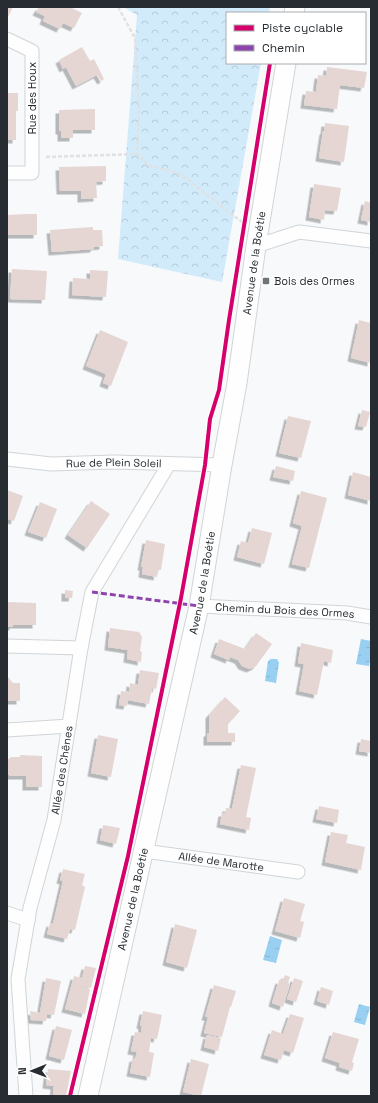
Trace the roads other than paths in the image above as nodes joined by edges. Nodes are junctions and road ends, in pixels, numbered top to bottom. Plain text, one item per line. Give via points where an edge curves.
1 (7, 39) edge
2 (286, 64) edge
3 (7, 173) edge
4 (371, 241) edge
5 (256, 246) junction
6 (7, 459) edge
7 (169, 464) junction
8 (222, 465) junction
9 (199, 606) junction
10 (371, 617) edge
11 (7, 646) edge
12 (81, 648) junction
13 (68, 726) junction
14 (7, 730) edge
15 (144, 851) junction
16 (298, 872) dead end
17 (7, 914) edge
18 (28, 920) junction
19 (26, 1096) edge
20 (88, 1096) edge

1 - 3 street, Rue des Houx via 32,51 32,173
2 - 5 main road, Avenue de la Boétie
4 - 5 street via 298,232
5 - 8 main road, Avenue de la Boétie
6 - 7 street, Rue de Plein Soleil via 51,464
7 - 8 street, Rue de Plein Soleil
7 - 12 street, Allée des Chênes via 92,592
8 - 9 main road, Avenue de la Boétie
9 - 10 street, Chemin du Bois des Ormes via 347,613
9 - 15 main road, Avenue de la Boétie
11 - 12 street
12 - 13 street, Allée des Chênes
13 - 14 street
13 - 18 street, Allée des Chênes via 54,820
15 - 16 street, Allée de Marotte
15 - 20 main road, Avenue de la Boétie
17 - 18 street
18 - 19 street, Allée des Chênes via 18,979

